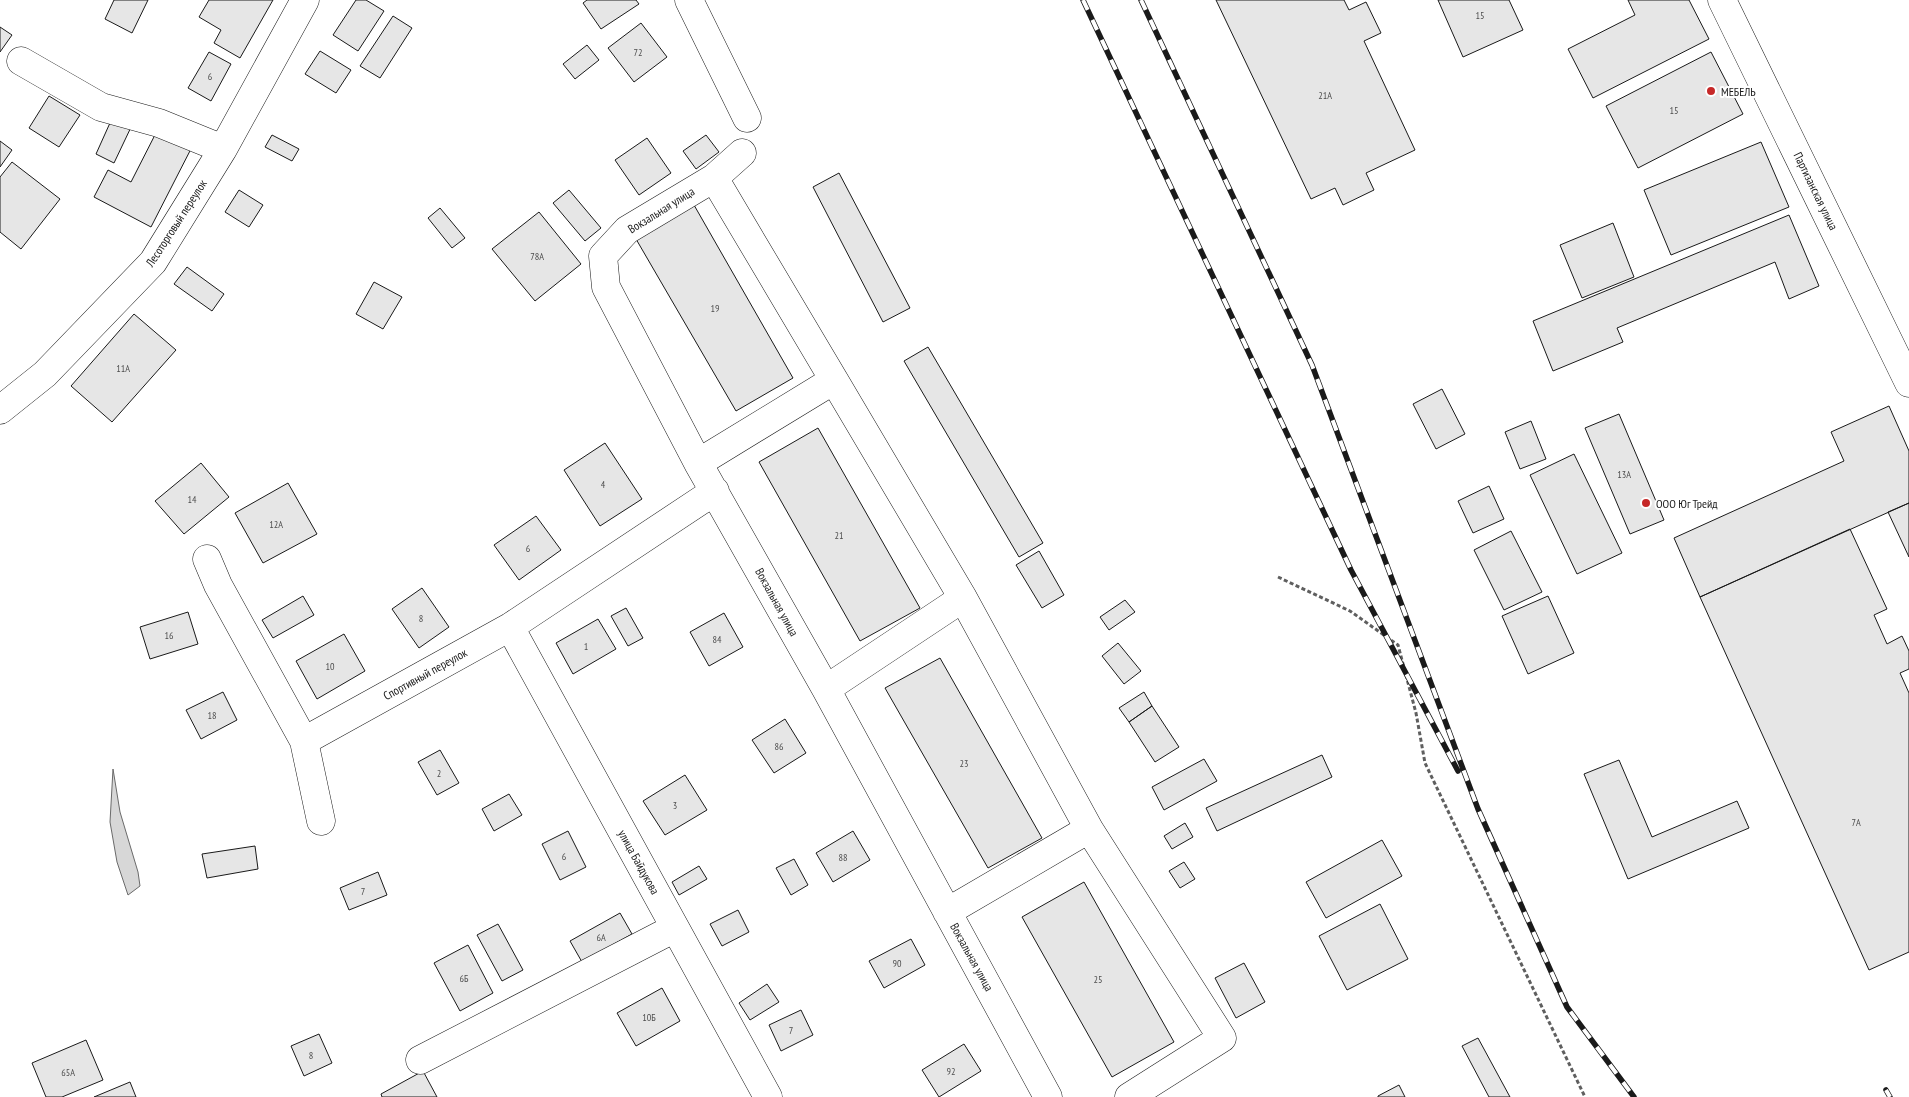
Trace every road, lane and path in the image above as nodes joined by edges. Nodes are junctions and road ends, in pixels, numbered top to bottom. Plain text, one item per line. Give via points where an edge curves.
1 (305, 0) edge
2 (689, 0) edge
3 (1722, 0) edge
4 (21, 60) dead end
5 (747, 118) dead end
6 (223, 149) junction
7 (742, 154) dead end
8 (714, 178) junction
9 (834, 380) junction
10 (1909, 383) edge
11 (0, 410) edge
12 (698, 463) junction
13 (715, 491) junction
14 (207, 559) dead end
15 (1278, 578) dead end
16 (963, 598) junction
17 (510, 627) junction
18 (826, 689) junction
19 (304, 741) junction
20 (322, 821) dead end
21 (1089, 829) junction
22 (947, 912) junction
23 (675, 928) junction
24 (420, 1060) dead end
25 (768, 1097) edge
26 (1048, 1097) edge
27 (1129, 1097) edge
28 (1585, 1097) edge

1 - 6 street, Лесоторговый переулок
2 - 5 street
3 - 10 street, Партизанская улица
4 - 6 street via 101,106 160,123
6 - 11 street, Лесоторговый переулок via 153,262 45,374
7 - 8 street, Вокзальная улица
8 - 9 street
8 - 12 street, Вокзальная улица via 627,230 603,256 606,288
9 - 12 street
9 - 16 street
12 - 13 street, Вокзальная улица
13 - 17 street, Спортивный переулок
13 - 18 street, Вокзальная улица
14 - 19 street via 218,585
15 - 28 path via 1350,610 1398,645 1425,763
16 - 18 street
16 - 21 street
17 - 19 street, Спортивный переулок
17 - 23 street, улица Байдукова
18 - 22 street, Вокзальная улица
19 - 20 street
21 - 22 street
21 - 27 street via 1222,1038
22 - 26 street, Вокзальная улица
23 - 24 street
23 - 25 street, улица Байдукова

